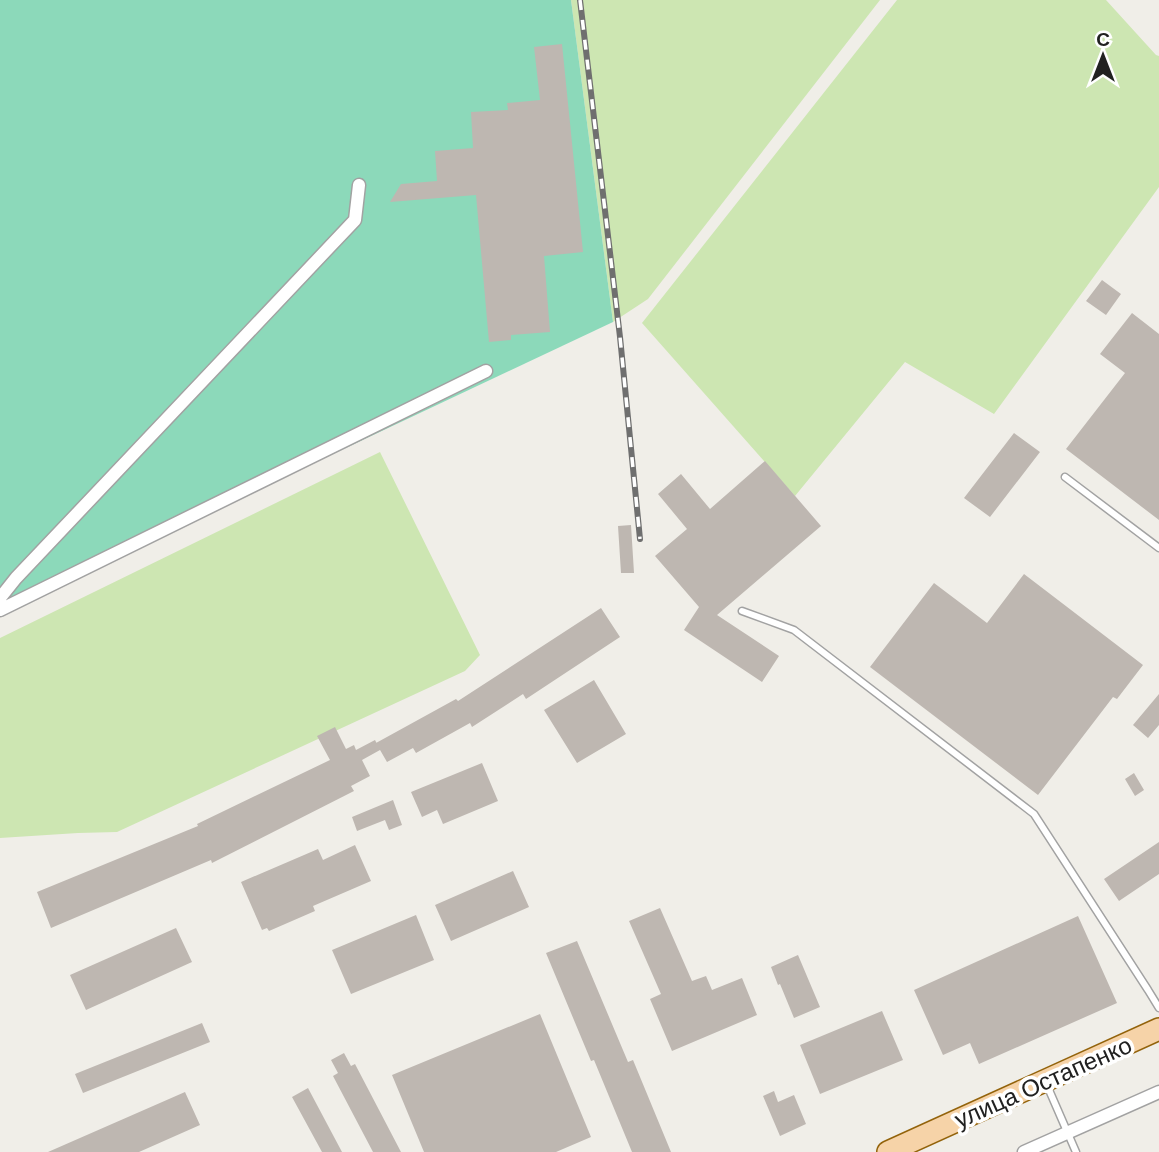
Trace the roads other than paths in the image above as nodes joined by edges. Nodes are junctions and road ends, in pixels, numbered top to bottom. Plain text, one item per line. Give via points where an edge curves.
1 (359, 185) dead end
2 (485, 371) dead end
3 (1066, 477) dead end
4 (1159, 548) edge
5 (0, 598) edge
6 (0, 610) edge
7 (742, 611) dead end
8 (1159, 1008) edge
9 (1159, 1029) edge
10 (1045, 1081) junction
11 (1159, 1092) edge
12 (1067, 1133) junction
13 (888, 1152) edge
14 (1024, 1152) edge
15 (1076, 1152) edge

1 - 5 street via 355,220
2 - 6 street
3 - 4 lane
7 - 8 lane via 794,630 1034,814
9 - 10 main road, улица Остапенко
10 - 12 lane
10 - 13 main road, улица Остапенко
11 - 12 street
12 - 14 street
12 - 15 lane

